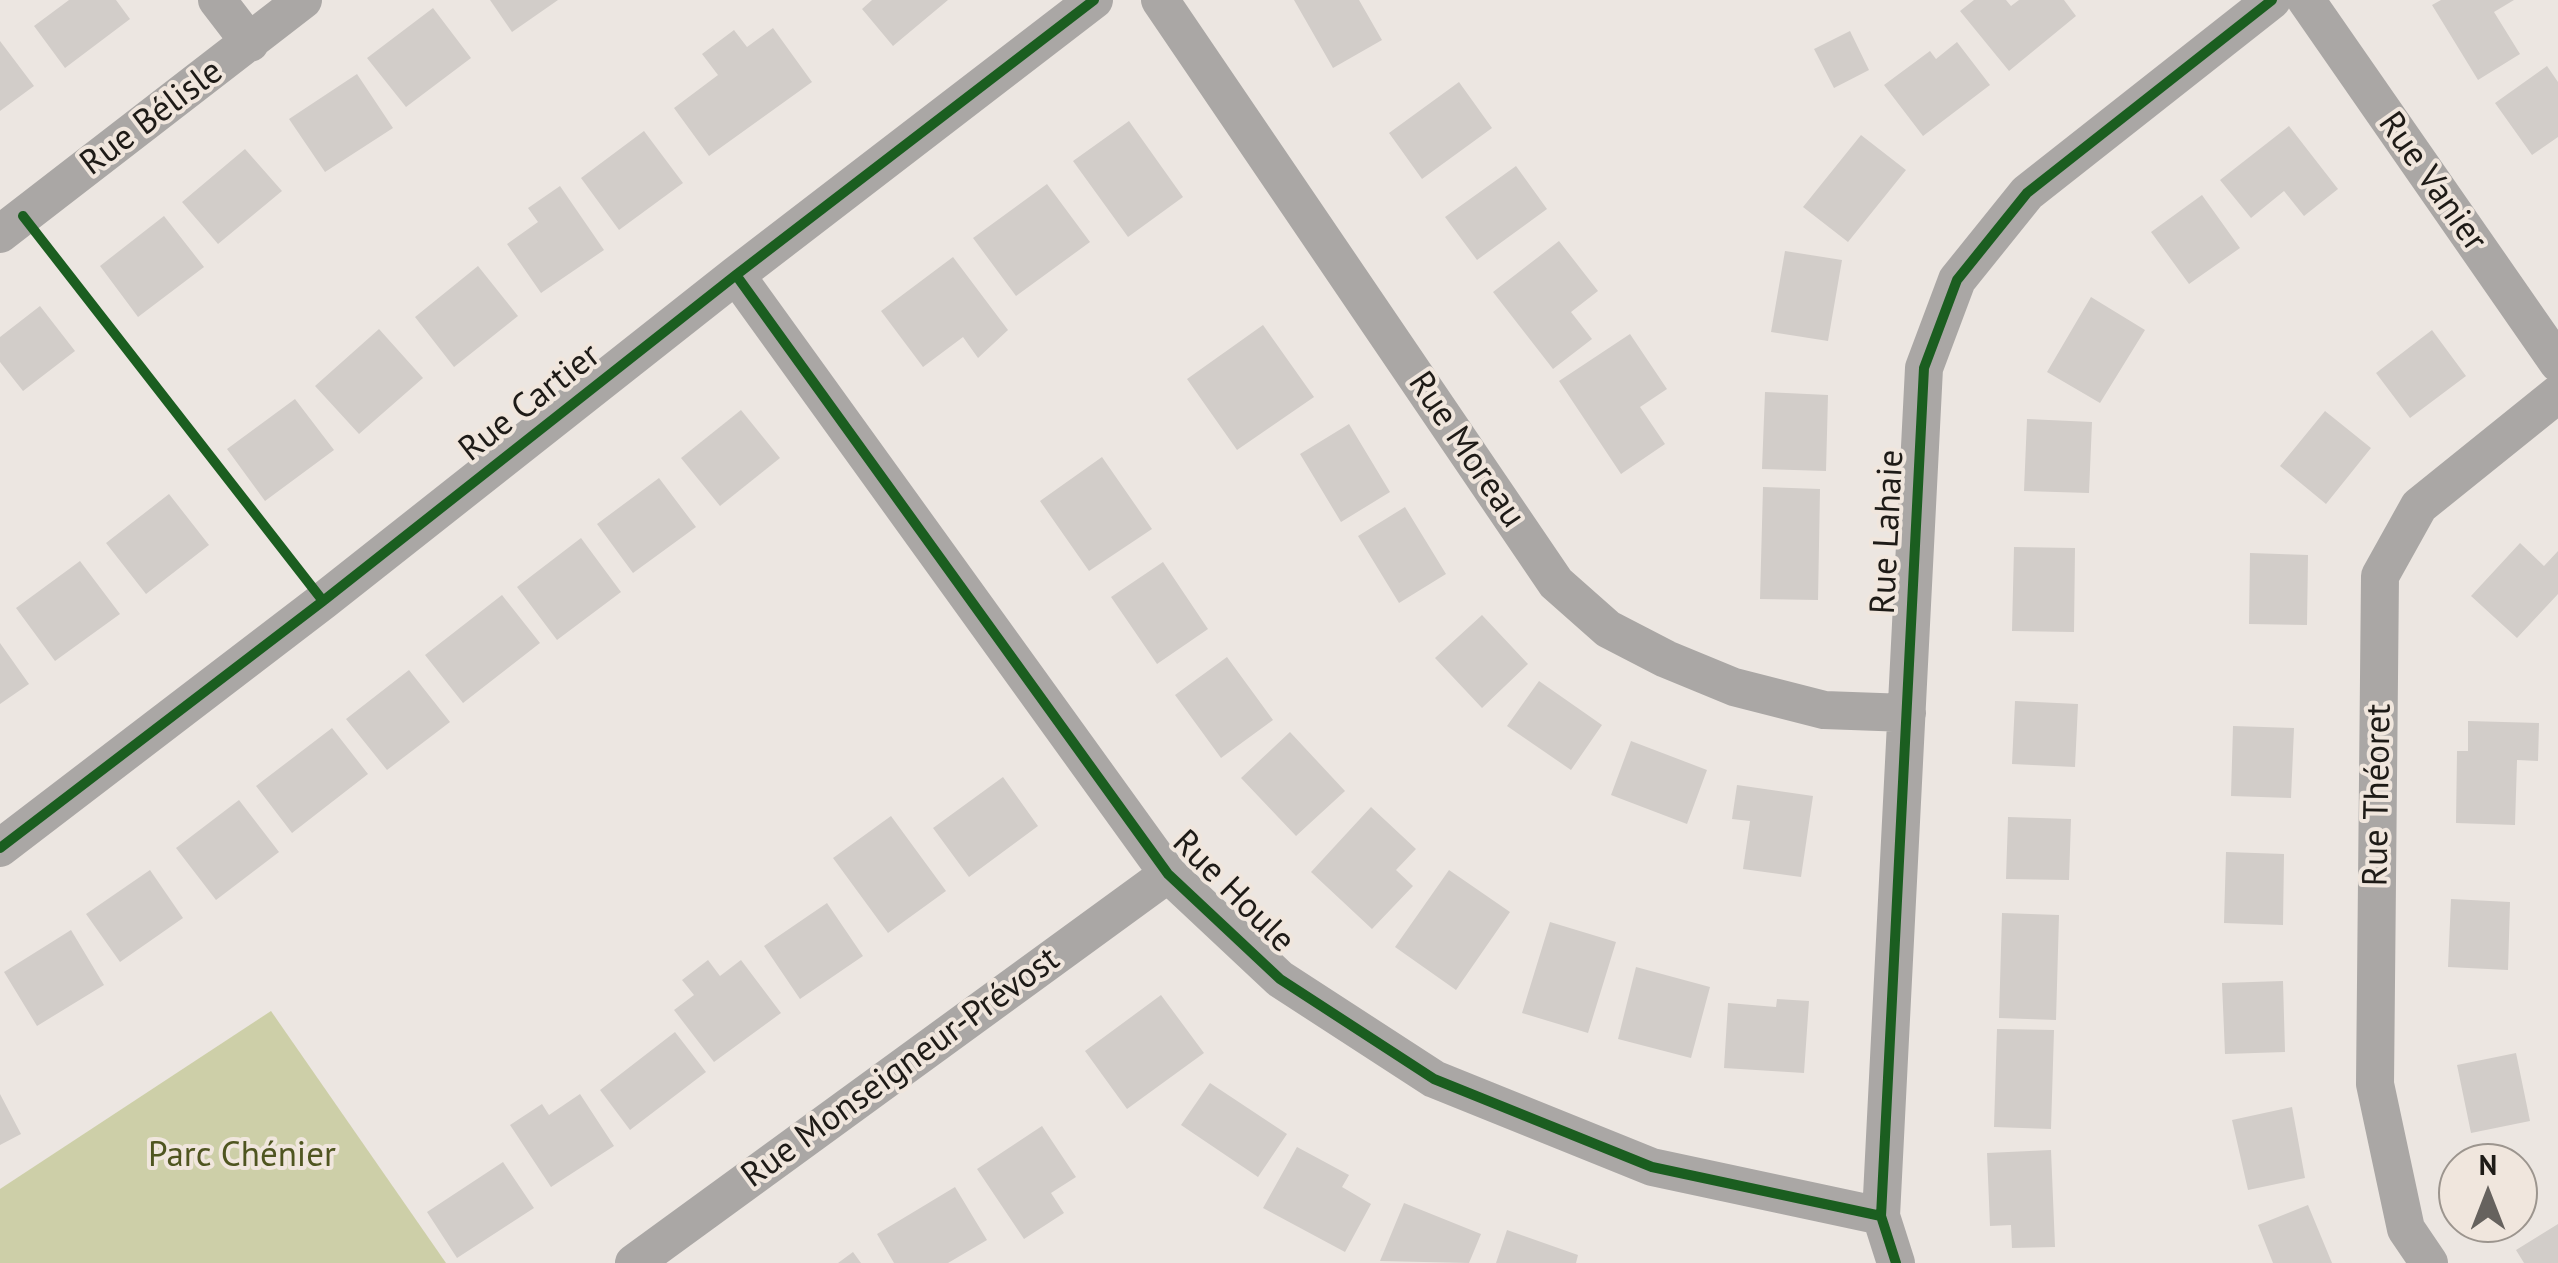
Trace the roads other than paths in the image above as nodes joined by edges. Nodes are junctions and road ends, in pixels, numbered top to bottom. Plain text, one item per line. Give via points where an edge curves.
1 (217, 0) edge
2 (303, 0) edge
3 (1094, 0) edge
4 (1160, 0) edge
5 (2272, 0) edge
6 (2306, 0) edge
7 (250, 43) junction
8 (0, 234) edge
9 (736, 275) junction
10 (2558, 363) edge
11 (2558, 394) edge
12 (1907, 713) junction
13 (0, 848) edge
14 (1168, 874) junction
15 (1881, 1216) junction
16 (634, 1263) edge
17 (1896, 1263) edge
18 (2429, 1263) edge

1 - 7 street
2 - 7 street, Rue Bélisle
3 - 9 street, Rue Cartier
4 - 12 street, Rue Moreau via 1556,582 1608,628 1734,687 1824,710
5 - 12 street, Rue Lahaie via 2027,194 1957,280 1924,368
6 - 10 street, Rue Vanier
7 - 8 street, Rue Bélisle
9 - 13 street, Rue Cartier
9 - 14 street, Rue Houle
11 - 18 street, Rue Théoret via 2419,506 2380,576 2375,1084 2406,1230
12 - 15 street, Rue Lahaie
14 - 15 street, Rue Houle via 1280,979 1434,1079 1652,1167
14 - 16 street, Rue Monseigneur-Prévost
15 - 17 street

